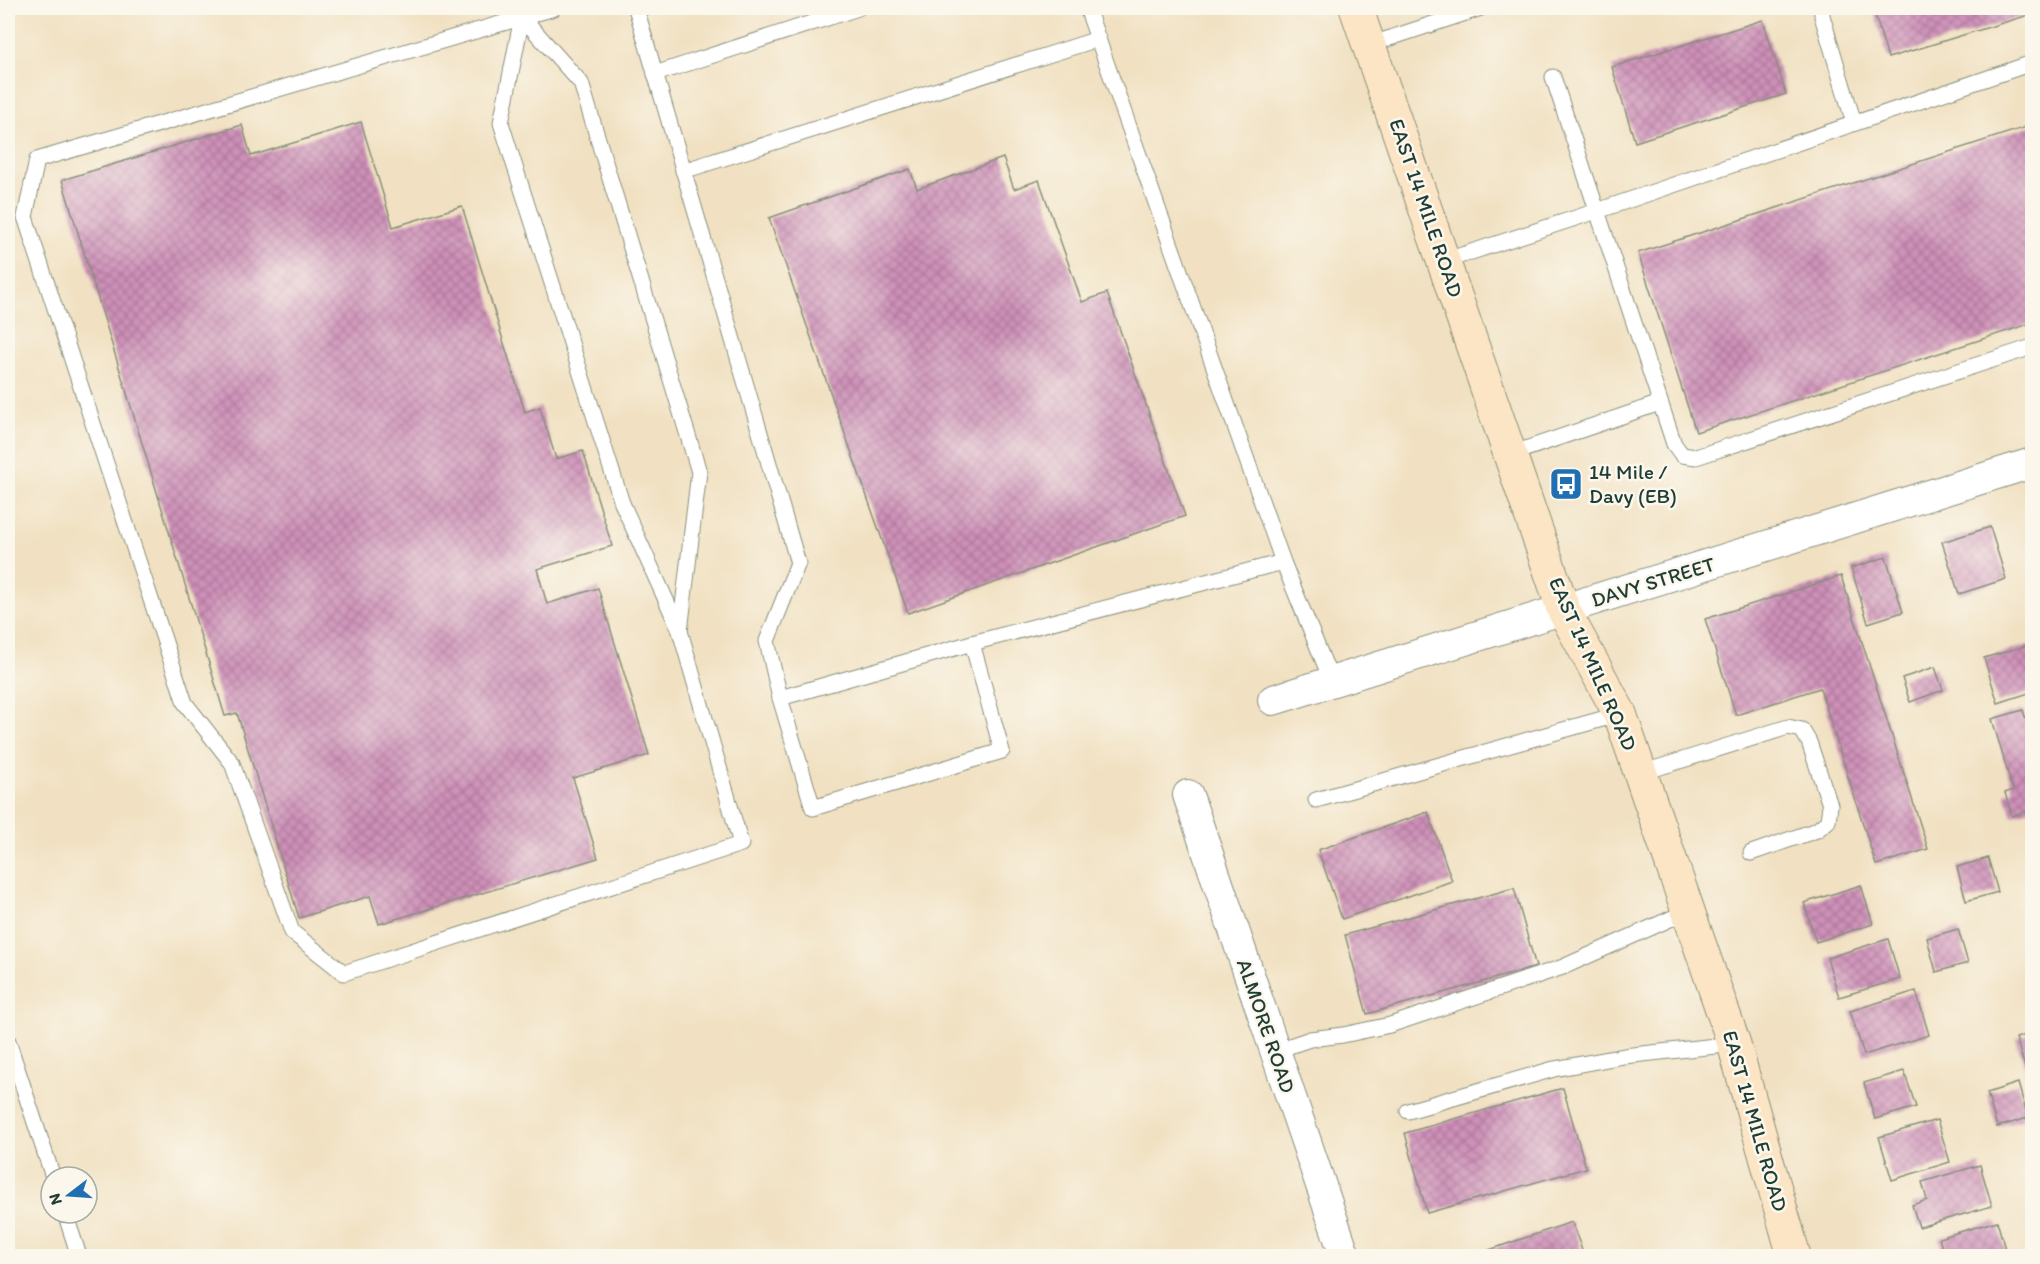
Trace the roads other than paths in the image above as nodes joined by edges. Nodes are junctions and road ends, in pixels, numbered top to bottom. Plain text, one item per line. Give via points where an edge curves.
1 (554, 8) edge
2 (636, 8) edge
3 (858, 8) edge
4 (1087, 8) edge
5 (1356, 8) edge
6 (1481, 8) edge
7 (1822, 8) edge
8 (522, 17) junction
9 (1098, 39) junction
10 (1369, 45) junction
11 (2032, 63) edge
12 (655, 74) junction
13 (1553, 77) dead end
14 (1854, 123) junction
15 (683, 171) junction
16 (1597, 211) junction
17 (1444, 261) junction
18 (2032, 348) edge
19 (1660, 403) junction
20 (1511, 454) junction
21 (2032, 463) edge
22 (1283, 562) junction
23 (1564, 610) junction
24 (680, 630) junction
25 (972, 643) junction
26 (1332, 682) junction
27 (780, 698) junction
28 (1274, 700) dead end
29 (1620, 714) junction
30 (1641, 774) junction
31 (1188, 795) dead end
32 (1316, 800) dead end
33 (1751, 853) dead end
34 (1688, 911) junction
35 (8, 1041) edge
36 (1734, 1044) junction
37 (1275, 1051) junction
38 (1407, 1111) dead end
39 (49, 1165) edge
40 (69, 1225) edge
41 (80, 1257) edge
42 (1345, 1257) edge
43 (1794, 1257) edge

1 - 8 lane
2 - 12 lane
3 - 12 lane
4 - 9 lane
5 - 10 main road, EAST 14 MILE ROAD
6 - 10 lane
7 - 14 lane
8 - 24 lane via 501,123 622,503
8 - 24 lane via 581,83 699,472
8 - 24 lane via 37,160 25,217 185,703 232,763 292,932 344,973 741,844
9 - 15 lane
9 - 22 lane
10 - 17 main road, EAST 14 MILE ROAD
11 - 14 lane
12 - 15 lane
13 - 16 lane
14 - 16 lane
15 - 27 lane via 798,563 767,641
16 - 17 lane
16 - 19 lane
17 - 20 main road, EAST 14 MILE ROAD
18 - 19 lane via 1696,457 1682,456
19 - 20 lane
20 - 23 main road, EAST 14 MILE ROAD
21 - 23 street, DAVY STREET
22 - 25 lane
22 - 26 lane
23 - 26 street, DAVY STREET
23 - 29 main road, EAST 14 MILE ROAD
25 - 27 lane
25 - 27 lane via 1002,751 813,808
26 - 28 street, DAVY STREET
29 - 30 main road, EAST 14 MILE ROAD
29 - 32 lane
30 - 33 lane via 1788,727 1802,730 1830,805 1828,821 1817,830
30 - 34 main road, EAST 14 MILE ROAD
31 - 37 street, ALMORE ROAD
34 - 36 main road, EAST 14 MILE ROAD
34 - 37 lane via 1563,967 1390,1025 1310,1039
35 - 39 lane
36 - 38 lane via 1624,1056 1554,1069
36 - 43 main road, EAST 14 MILE ROAD
37 - 42 street, ALMORE ROAD
40 - 41 lane

